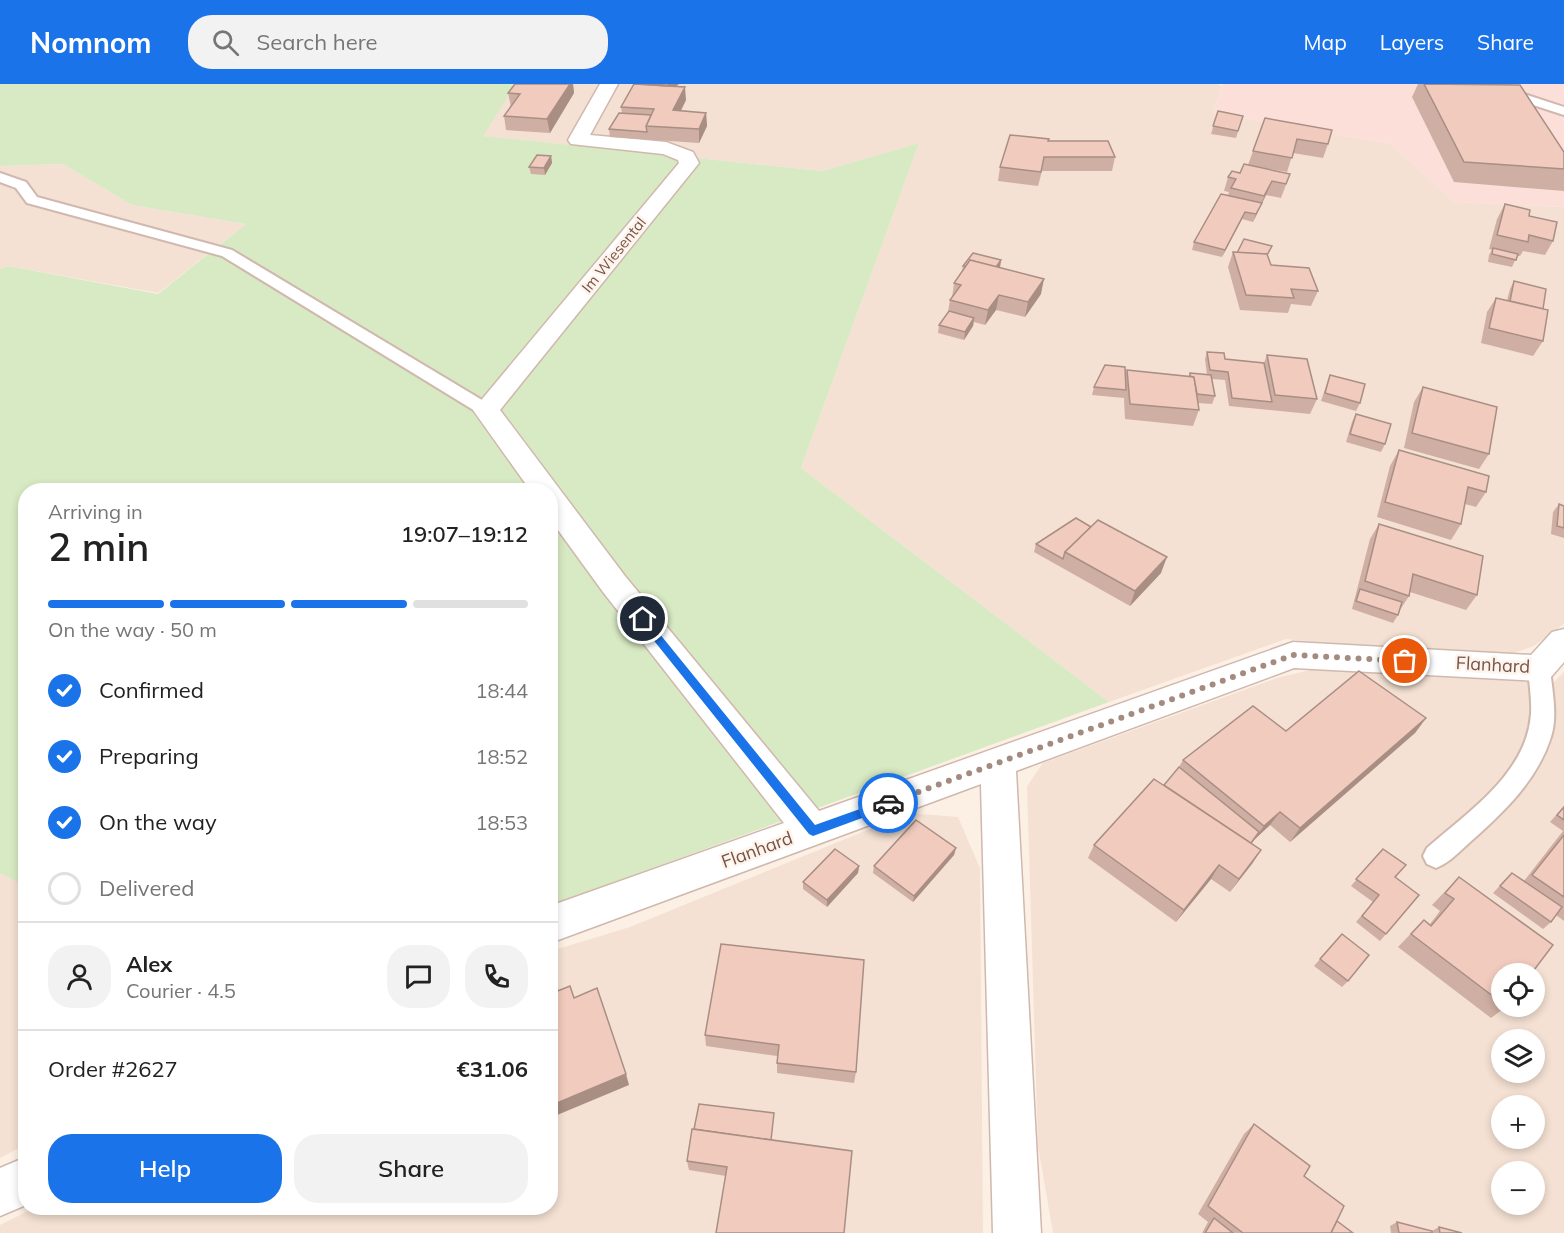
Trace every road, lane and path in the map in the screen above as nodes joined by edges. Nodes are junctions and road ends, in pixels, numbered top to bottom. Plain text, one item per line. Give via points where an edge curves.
1 (609, 84) edge
2 (1485, 89) edge
3 (1564, 111) edge
4 (0, 177) edge
5 (486, 410) junction
6 (540, 483) edge
7 (558, 508) edge
8 (1564, 641) edge
9 (1539, 668) junction
10 (998, 763) junction
11 (813, 831) junction
12 (1436, 856) dead end
13 (558, 922) edge
14 (18, 1184) edge
15 (0, 1193) edge
16 (1017, 1233) edge

1 - 5 street, Im Wiesental via 578,140 666,148 686,156 689,163
2 - 3 lane via 1506,91
4 - 5 lane via 21,185 32,200 227,253
5 - 6 street
7 - 11 street via 614,584
8 - 9 street, Flanhard
9 - 10 street, Flanhard via 1293,655
9 - 12 lane via 1543,716 1533,755 1506,793
10 - 11 street, Flanhard
10 - 16 street
11 - 13 street, Flanhard
14 - 15 street

